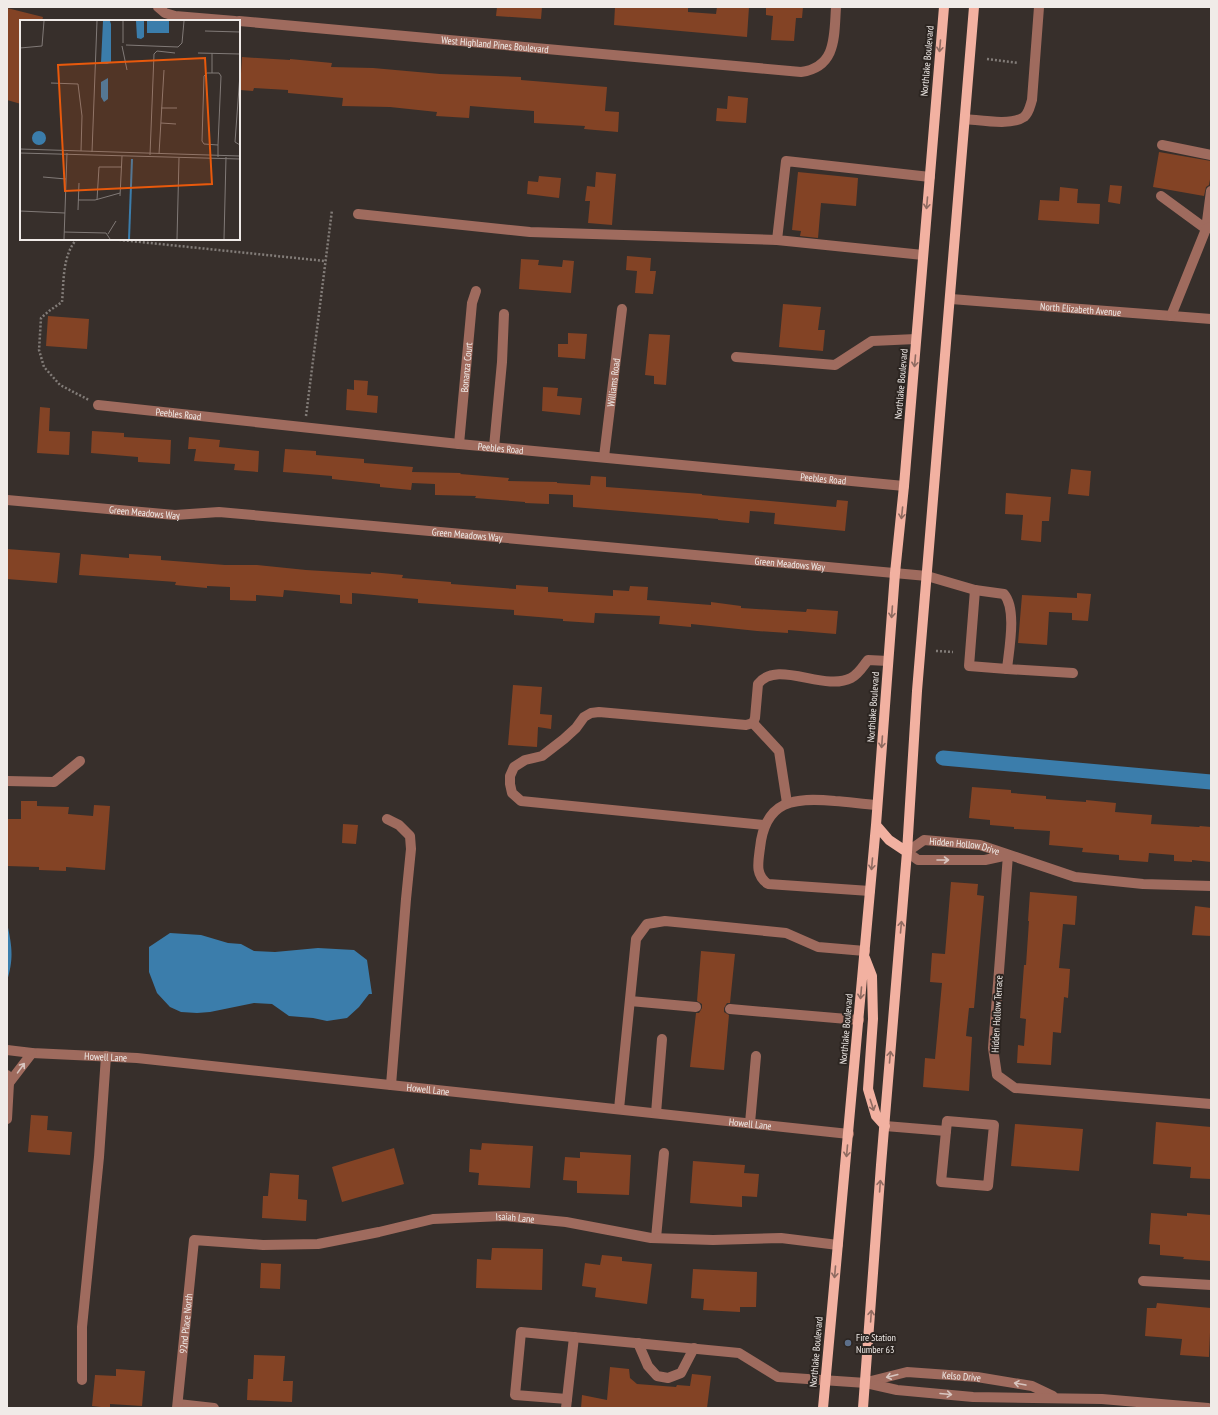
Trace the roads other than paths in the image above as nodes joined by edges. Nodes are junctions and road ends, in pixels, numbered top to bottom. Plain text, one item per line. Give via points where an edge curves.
1 (158, 7) edge
2 (836, 7) edge
3 (944, 7) edge
4 (974, 7) edge
5 (1039, 7) edge
6 (223, 20) edge
7 (240, 21) edge
8 (965, 119) junction
9 (1162, 145) dead end
10 (1211, 155) edge
11 (930, 177) junction
12 (1211, 191) edge
13 (1161, 196) dead end
14 (358, 214) dead end
15 (1208, 228) edge
16 (777, 240) junction
17 (923, 256) junction
18 (476, 291) dead end
19 (950, 299) junction
20 (622, 309) dead end
21 (504, 314) dead end
22 (1171, 316) junction
23 (1211, 319) edge
24 (916, 339) junction
25 (736, 358) dead end
26 (98, 405) road end
27 (459, 444) junction
28 (494, 447) junction
29 (604, 457) junction
30 (904, 486) junction
31 (7, 500) edge
32 (895, 573) junction
33 (927, 576) junction
34 (975, 590) junction
35 (888, 661) junction
36 (1007, 668) junction
37 (1073, 673) dead end
38 (753, 723) junction
39 (80, 761) dead end
40 (7, 781) edge
41 (786, 803) junction
42 (877, 805) junction
43 (387, 819) dead end
44 (765, 825) junction
45 (876, 825) junction
46 (907, 852) junction
47 (1008, 855) junction
48 (1211, 886) edge
49 (870, 891) junction
50 (864, 954) junction
51 (630, 1000) junction
52 (696, 1007) dead end
53 (730, 1009) dead end
54 (859, 1020) junction
55 (662, 1039) dead end
56 (7, 1050) edge
57 (32, 1053) junction
58 (106, 1056) junction
59 (756, 1056) dead end
60 (8, 1079) edge
61 (392, 1085) junction
62 (1211, 1104) edge
63 (620, 1109) junction
64 (656, 1113) junction
65 (7, 1119) edge
66 (750, 1123) junction
67 (885, 1126) junction
68 (946, 1131) junction
69 (849, 1134) junction
70 (664, 1153) dead end
71 (656, 1238) junction
72 (194, 1240) joint
73 (838, 1245) junction
74 (1143, 1281) dead end
75 (1211, 1285) edge
76 (574, 1337) junction
77 (638, 1343) junction
78 (694, 1348) junction
79 (82, 1380) dead end
80 (825, 1380) junction
81 (866, 1383) junction
82 (1056, 1398) junction
83 (567, 1403) edge
84 (1102, 1403) edge
85 (178, 1406) edge
86 (214, 1408) edge
87 (823, 1408) edge
88 (863, 1408) edge
89 (1208, 1408) edge

1 - 6 street via 165,13 175,16
2 - 7 street, West Highland Pines Boulevard via 831,52 820,66 801,72
3 -> 11 main road, Northlake Boulevard
4 - 8 main road
5 - 8 street via 1030,109 1024,116 1015,120
8 - 19 main road
9 - 10 street
11 - 16 street via 786,161
11 -> 17 main road, Northlake Boulevard
12 - 15 street
13 - 15 street
14 - 16 street via 530,232
15 - 22 street
16 - 17 street
17 - 24 main road, Northlake Boulevard
18 - 27 street, Bonanza Court via 472,303
19 - 22 street, North Elizabeth Avenue
19 - 33 main road
20 - 29 street, Williams Road
21 - 28 street
22 - 23 street, North Elizabeth Avenue
24 - 25 street via 872,341 835,365
24 -> 30 main road, Northlake Boulevard
26 - 27 street, Peebles Road
27 - 28 street, Peebles Road
28 - 29 street, Peebles Road
29 - 30 street, Peebles Road
30 -> 32 main road, Northlake Boulevard
31 - 32 street, Green Meadows Way via 175,515 219,512
32 - 33 street, Green Meadows Way
32 -> 35 main road, Northlake Boulevard
33 - 34 street, Green Meadows Way
33 - 46 main road
34 - 36 street, Green Meadows Way via 1004,594 1008,599 1011,613
34 - 36 street via 968,666
35 - 38 street via 868,660 853,676 837,682 778,674 764,678 758,684
35 -> 42 main road, Northlake Boulevard
36 - 37 street
38 - 41 street via 779,751
38 - 44 street via 740,725 591,713 552,749 542,756 525,760 514,767 510,784 512,793 521,801
39 - 40 street via 54,782
41 - 42 street via 823,800
41 - 44 street via 774,812
42 - 45 main road, Northlake Boulevard
43 - 61 street via 399,825 410,836 411,849
44 - 49 street via 758,874 768,884
45 - 46 main road via 889,840
45 -> 49 main road, Northlake Boulevard
46 -> 47 street, Hidden Hollow Drive via 918,860 985,860
46 - 47 street, Hidden Hollow Drive via 924,840 980,845
67 -> 46 main road
47 - 48 street, Hidden Hollow Drive via 1075,877 1143,884
47 - 62 street, Hidden Hollow Terrace via 993,1048 998,1075 1015,1088
49 - 50 main road, Northlake Boulevard
50 - 51 street via 818,947 786,933 665,921 647,924 636,939
50 -> 54 main road, Northlake Boulevard
50 -> 67 main road via 872,976 868,1089 876,1116
51 - 52 street
51 - 63 street
53 - 54 street
54 - 69 main road, Northlake Boulevard
55 - 64 street
56 - 57 street, Howell Lane
57 - 58 street, Howell Lane
60 -> 57 street
58 - 61 street, Howell Lane
58 - 79 street via 82,1327
59 - 66 street
60 - 65 street
61 - 63 street, Howell Lane
63 - 64 street, Howell Lane
64 - 66 street, Howell Lane
66 - 69 street, Howell Lane
67 - 68 street
81 -> 67 main road
68 - 68 street via 941,1182 988,1186 994,1125 947,1121
69 -> 73 main road, Northlake Boulevard
70 - 71 street
71 - 72 street, Isaiah Lane via 566,1222 504,1216 433,1219 318,1244 263,1245
71 - 73 street, Isaiah Lane via 781,1238
72 - 85 street, 92nd Place North
73 -> 80 main road, Northlake Boulevard
74 - 75 street
76 - 77 street, Kelso Drive
76 - 83 street
76 - 83 street, Kelso Drive via 521,1332 515,1395
77 - 78 street, Kelso Drive
77 - 78 street via 648,1366 657,1376 668,1378 681,1373
78 - 80 street, Kelso Drive via 739,1353 778,1377
80 - 81 street, Kelso Drive
80 - 87 main road, Northlake Boulevard
81 -> 82 street, Kelso Drive via 897,1390 973,1397
82 -> 81 street, Kelso Drive via 1032,1386 977,1377 907,1372
81 - 88 main road
82 - 84 street, Kelso Drive
84 - 89 street, Kelso Drive
85 - 86 street

